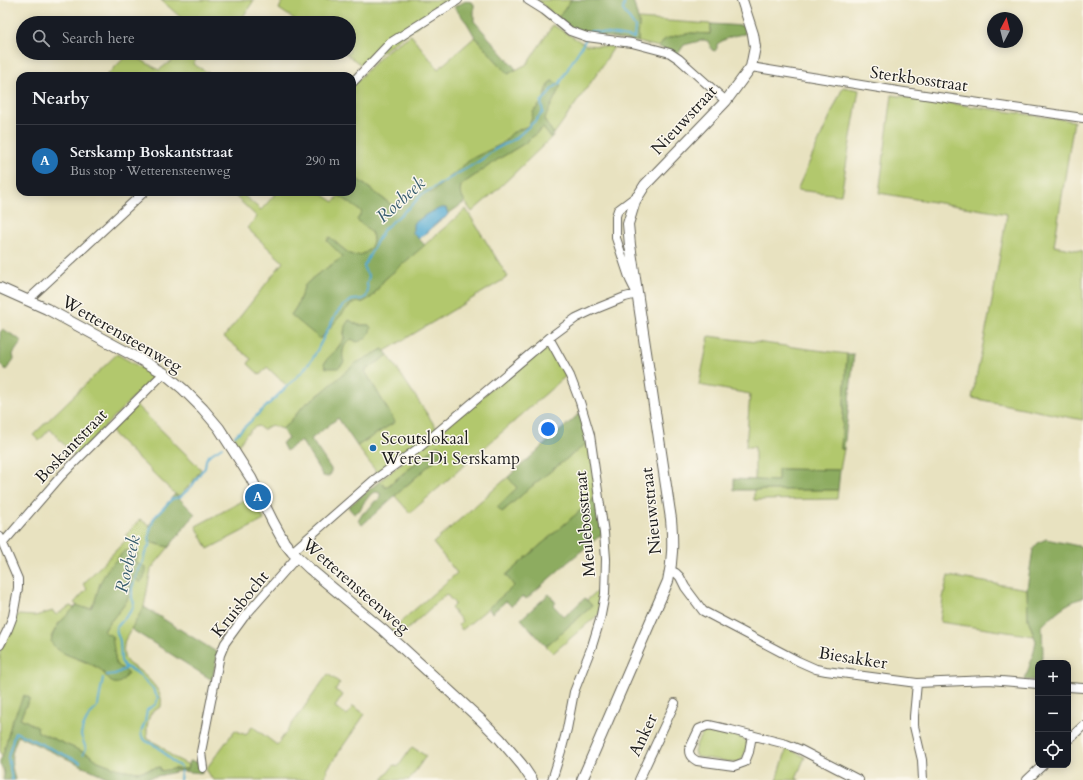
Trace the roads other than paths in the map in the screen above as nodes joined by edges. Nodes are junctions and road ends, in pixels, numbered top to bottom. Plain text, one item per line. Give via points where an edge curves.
1 (458, 0) edge
2 (528, 0) edge
3 (742, 0) edge
4 (751, 67) junction
5 (356, 79) edge
6 (726, 101) junction
7 (1083, 118) edge
8 (639, 194) junction
9 (140, 196) edge
10 (0, 288) edge
11 (637, 294) junction
12 (28, 300) junction
13 (549, 338) junction
14 (164, 374) junction
15 (2, 540) edge
16 (295, 555) junction
17 (670, 570) junction
18 (0, 645) edge
19 (917, 682) junction
20 (1035, 684) edge
21 (1071, 687) edge
22 (1083, 688) edge
23 (675, 703) dead end
24 (1083, 726) edge
25 (752, 735) junction
26 (1071, 737) edge
27 (203, 768) dead end
28 (1039, 768) edge
29 (532, 780) edge
30 (552, 780) edge
31 (582, 780) edge
32 (639, 780) edge
33 (860, 780) edge
34 (923, 780) edge
35 (1027, 780) edge

1 - 5 street via 390,43
2 - 6 street via 570,30 586,36 632,43 670,53
3 - 4 street via 755,47
4 - 6 street, Nieuwstraat
4 - 7 street, Sterkbosstraat
6 - 8 street, Nieuwstraat
8 - 11 street, Nieuwstraat via 628,224
8 - 11 street, Nieuwstraat via 618,210 616,216 616,238
9 - 12 street
10 - 12 street, Wetterensteenweg
11 - 13 street, Kruisbocht via 576,318
11 - 17 street, Nieuwstraat via 671,519 673,541
12 - 14 street, Wetterensteenweg
13 - 16 street, Kruisbocht via 420,447 374,480
13 - 30 street, Meulebosstraat via 570,376 590,435 606,559 600,620 574,692 567,730
14 - 15 street, Boskantstraat via 61,476
14 - 16 street, Wetterensteenweg via 183,389 219,428 251,478 284,542
15 - 18 street via 18,579 18,588 13,616
16 - 27 street, Kruisbocht via 225,643 220,655 201,752
16 - 29 street, Wetterensteenweg via 383,630 481,720 500,739
17 - 19 street, Biesakker via 680,577 703,611 811,667
17 - 31 street, Nieuwstraat via 665,588
19 - 20 street, Biesakker via 989,680
19 - 34 street via 914,726 922,760
21 - 22 street
23 - 32 street, Anker
24 - 26 street
25 - 25 street via 709,725 699,730 689,754 697,761 734,766 744,762
25 - 33 street via 801,750
28 - 35 street

